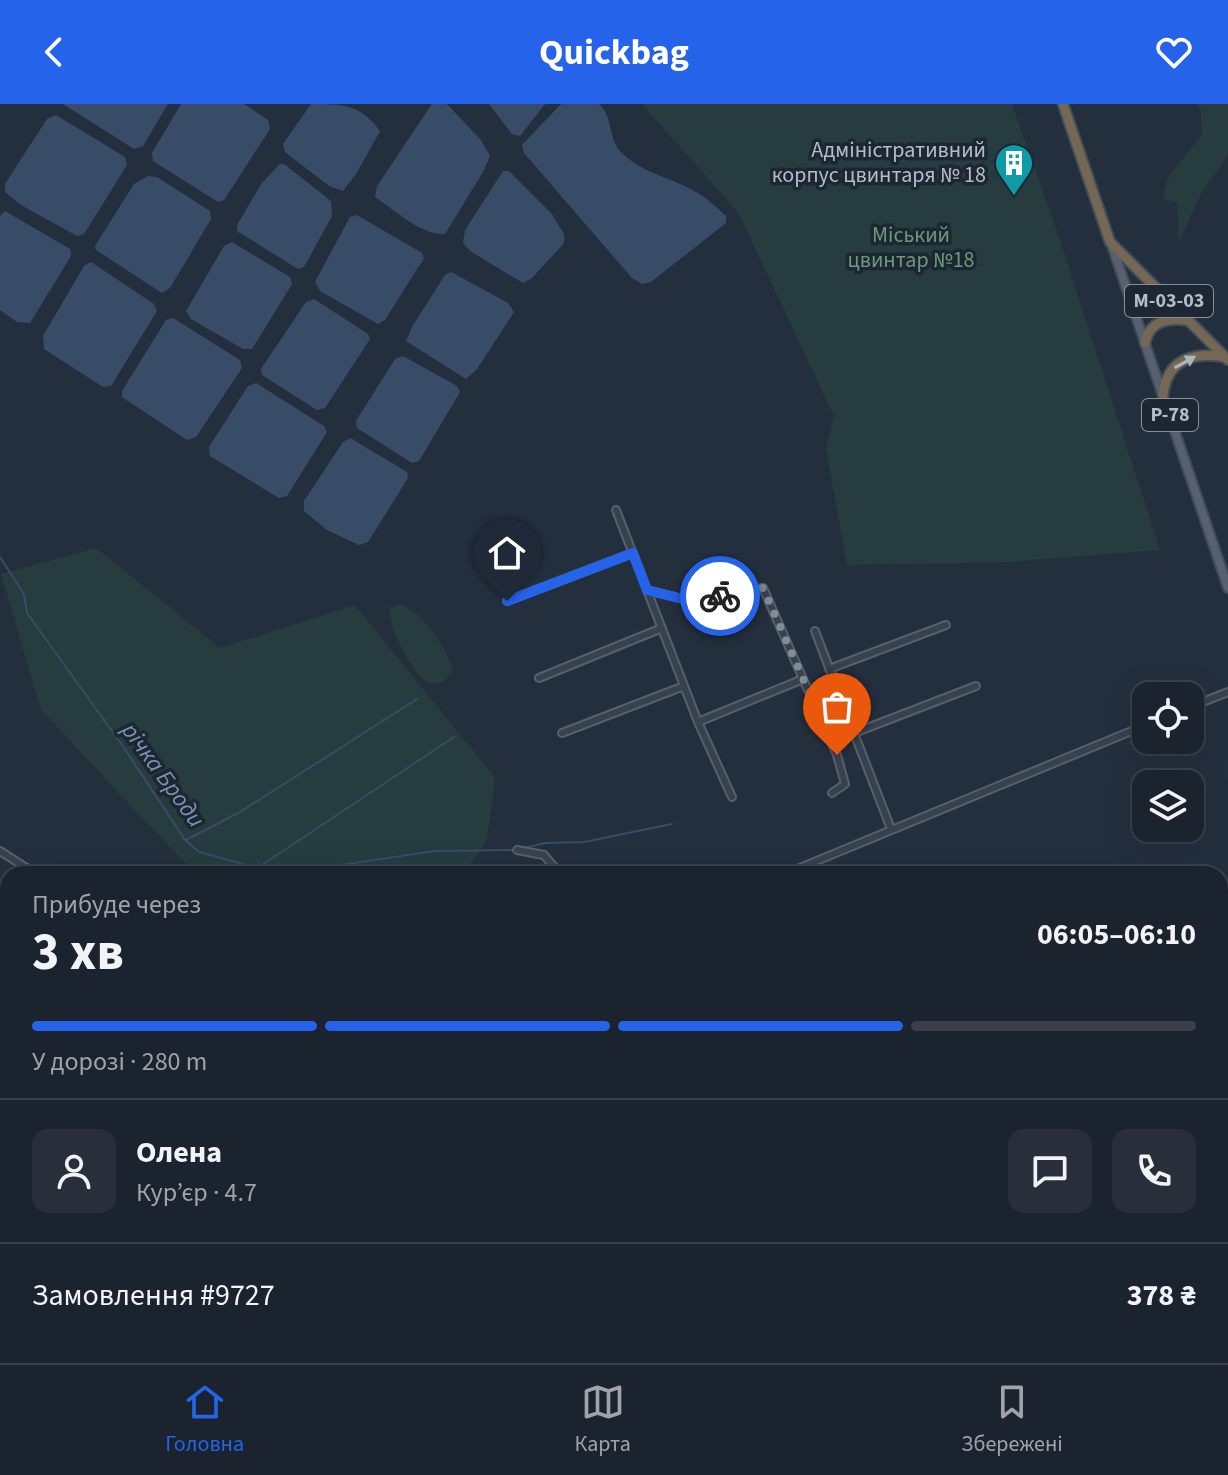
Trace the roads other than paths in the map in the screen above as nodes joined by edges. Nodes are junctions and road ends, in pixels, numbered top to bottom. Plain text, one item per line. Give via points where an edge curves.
1 (1063, 104) edge
2 (1110, 242) junction
3 (1187, 320) junction
4 (1145, 343) junction
5 (1226, 358) edge
6 (1163, 395) junction
7 (616, 510) dead end
8 (633, 553) junction
9 (1228, 588) edge
10 (647, 590) junction
11 (507, 601) dead end
12 (946, 625) dead end
13 (662, 628) junction
14 (815, 631) dead end
15 (829, 669) junction
16 (539, 678) dead end
17 (803, 679) junction
18 (684, 686) junction
19 (976, 686) dead end
20 (1228, 692) edge
21 (1204, 701) edge
22 (698, 722) junction
23 (1132, 731) edge
24 (562, 733) dead end
25 (854, 733) junction
26 (832, 793) dead end
27 (732, 797) dead end
28 (891, 829) junction
29 (517, 850) dead end
30 (0, 851) edge
31 (23, 866) edge
32 (553, 866) edge
33 (804, 866) edge

1 - 2 highway, Р-78
2 - 3 highway, М-03-03
2 - 4 main road, Р-78
3 - 4 highway via 1156,324
3 - 5 highway, М-03-03
4 - 6 main road, Р-78
6 -> 5 highway via 1167,376 1185,360 1203,354
6 - 9 main road, Р-78
7 - 8 street
8 - 10 street
8 - 11 street
10 - 13 street
10 - 17 street via 691,601 763,588
12 - 15 street
13 - 16 street
13 - 18 street
14 - 15 street
15 - 25 street
17 - 22 street
17 - 26 street via 845,784
18 - 22 street
18 - 24 street
19 - 25 street
20 - 21 street
22 - 27 street
23 - 28 street
25 - 28 street
28 - 33 street
29 - 32 street via 544,855
30 - 31 street

